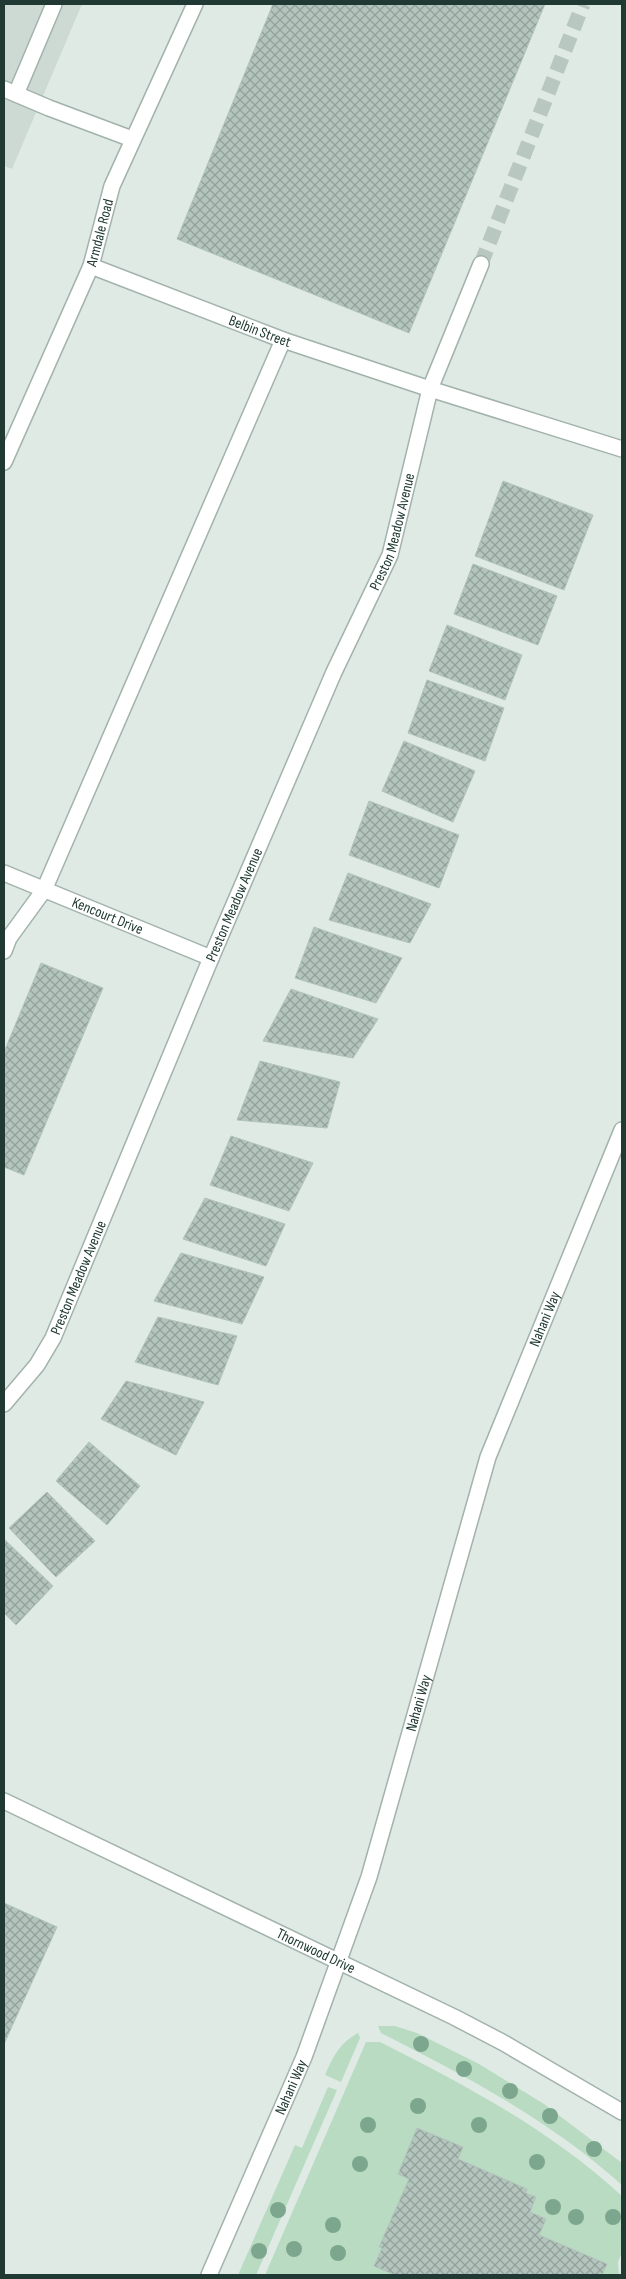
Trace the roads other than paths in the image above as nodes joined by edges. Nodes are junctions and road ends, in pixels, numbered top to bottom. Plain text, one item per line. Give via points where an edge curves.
1 (54, 4) edge
2 (196, 4) edge
3 (10, 92) edge
4 (132, 139) junction
5 (481, 264) tunnel mouth
6 (91, 266) junction
7 (283, 340) junction
8 (430, 390) junction
9 (622, 448) edge
10 (4, 462) edge
11 (4, 873) edge
12 (44, 890) junction
13 (4, 951) edge
14 (211, 958) junction
15 (622, 1130) edge
16 (4, 1404) edge
17 (4, 1801) edge
18 (338, 1962) junction
19 (622, 2112) edge
20 (209, 2275) edge

1 - 3 street
2 - 4 street, Armdale Road
3 - 4 street
4 - 6 street, Armdale Road via 112,186
5 - 8 street, Preston Meadow Avenue
6 - 7 street, Belbin Street
6 - 10 street, Armdale Road
7 - 8 street, Belbin Street
7 - 12 street
8 - 9 street, Belbin Street
8 - 14 street, Preston Meadow Avenue via 390,555 334,672
11 - 12 street, Kencourt Drive
12 - 13 street via 9,938
12 - 14 street, Kencourt Drive
14 - 16 street, Preston Meadow Avenue via 52,1338 37,1366
15 - 18 street, Nahani Way via 488,1458 369,1877
17 - 18 street, Thornwood Drive
18 - 19 street, Thornwood Drive via 502,2042
18 - 20 street, Nahani Way via 304,2057

